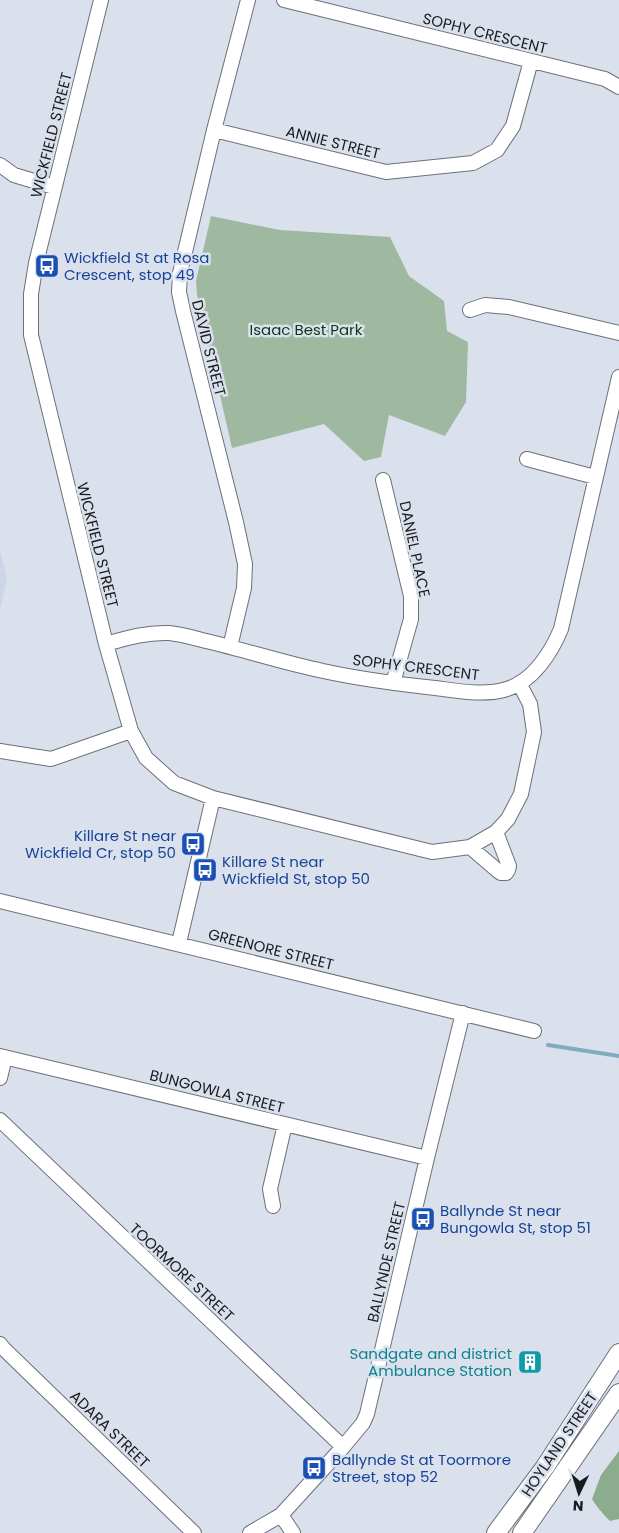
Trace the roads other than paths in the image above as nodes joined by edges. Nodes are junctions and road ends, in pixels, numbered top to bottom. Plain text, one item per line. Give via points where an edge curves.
1 (101, 0) edge
2 (248, 0) edge
3 (284, 0) edge
4 (531, 61) junction
5 (619, 87) edge
6 (214, 130) junction
7 (0, 165) edge
8 (54, 187) junction
9 (470, 310) dead end
10 (619, 333) edge
11 (619, 377) edge
12 (526, 459) dead end
13 (595, 477) junction
14 (383, 480) dead end
15 (106, 644) junction
16 (230, 647) junction
17 (393, 683) junction
18 (519, 683) junction
19 (131, 732) junction
20 (0, 751) edge
21 (214, 798) junction
22 (496, 832) junction
23 (470, 846) junction
24 (0, 901) edge
25 (179, 943) junction
26 (463, 1013) junction
27 (534, 1031) dead end
28 (2, 1056) edge
29 (0, 1078) edge
30 (0, 1120) edge
31 (285, 1124) junction
32 (427, 1158) junction
33 (273, 1206) dead end
34 (2, 1346) edge
35 (619, 1353) edge
36 (619, 1393) edge
37 (343, 1447) junction
38 (281, 1515) junction
39 (194, 1533) edge
40 (250, 1533) edge
41 (293, 1533) edge
42 (496, 1533) edge
43 (522, 1533) edge

1 - 8 street, WICKFIELD STREET
2 - 6 street, DAVID STREET
3 - 4 street, SOPHY CRESCENT
4 - 5 street, SOPHY CRESCENT via 605,79
4 - 6 street, ANNIE STREET via 513,126 497,150 473,163 386,172
6 - 16 street, DAVID STREET via 180,273 179,292 245,564 244,588
7 - 8 street via 14,175
8 - 15 street, WICKFIELD STREET via 31,294 31,335
9 - 10 street via 485,305 510,307
11 - 13 street, SOPHY CRESCENT
12 - 13 street
13 - 18 street, SOPHY CRESCENT via 561,629 554,647 542,663
14 - 17 street, DANIEL PLACE via 411,596 411,619
15 - 16 street, SOPHY CRESCENT via 140,634 170,633
15 - 19 street, WICKFIELD STREET
16 - 17 street, SOPHY CRESCENT via 323,671
17 - 18 street, SOPHY CRESCENT via 484,692 508,689
18 - 22 street, WICKFIELD STREET via 530,704 534,732 521,794 508,819
19 - 20 street via 51,759
19 - 21 street, WICKFIELD STREET via 146,758 174,782
21 - 23 street, WICKFIELD STREET via 432,852
21 - 25 street
22 - 23 street, WICKFIELD STREET
22 - 23 street via 509,866 506,873 498,871
24 - 25 street, GREENORE STREET
25 - 26 street, GREENORE STREET
26 - 27 street, GREENORE STREET
26 - 32 street, BALLYNDE STREET
28 - 29 street
28 - 31 street, BUNGOWLA STREET
30 - 37 street, TOORMORE STREET
31 - 32 street, BUNGOWLA STREET
31 - 33 street via 270,1189
32 - 37 street, BALLYNDE STREET via 367,1414
34 - 39 street, ADARA STREET
35 - 42 main road, HOYLAND STREET via 545,1467
36 - 43 main road, HOYLAND STREET
37 - 38 street, BALLYNDE STREET
38 - 40 street, BALLYNDE STREET
38 - 41 street

